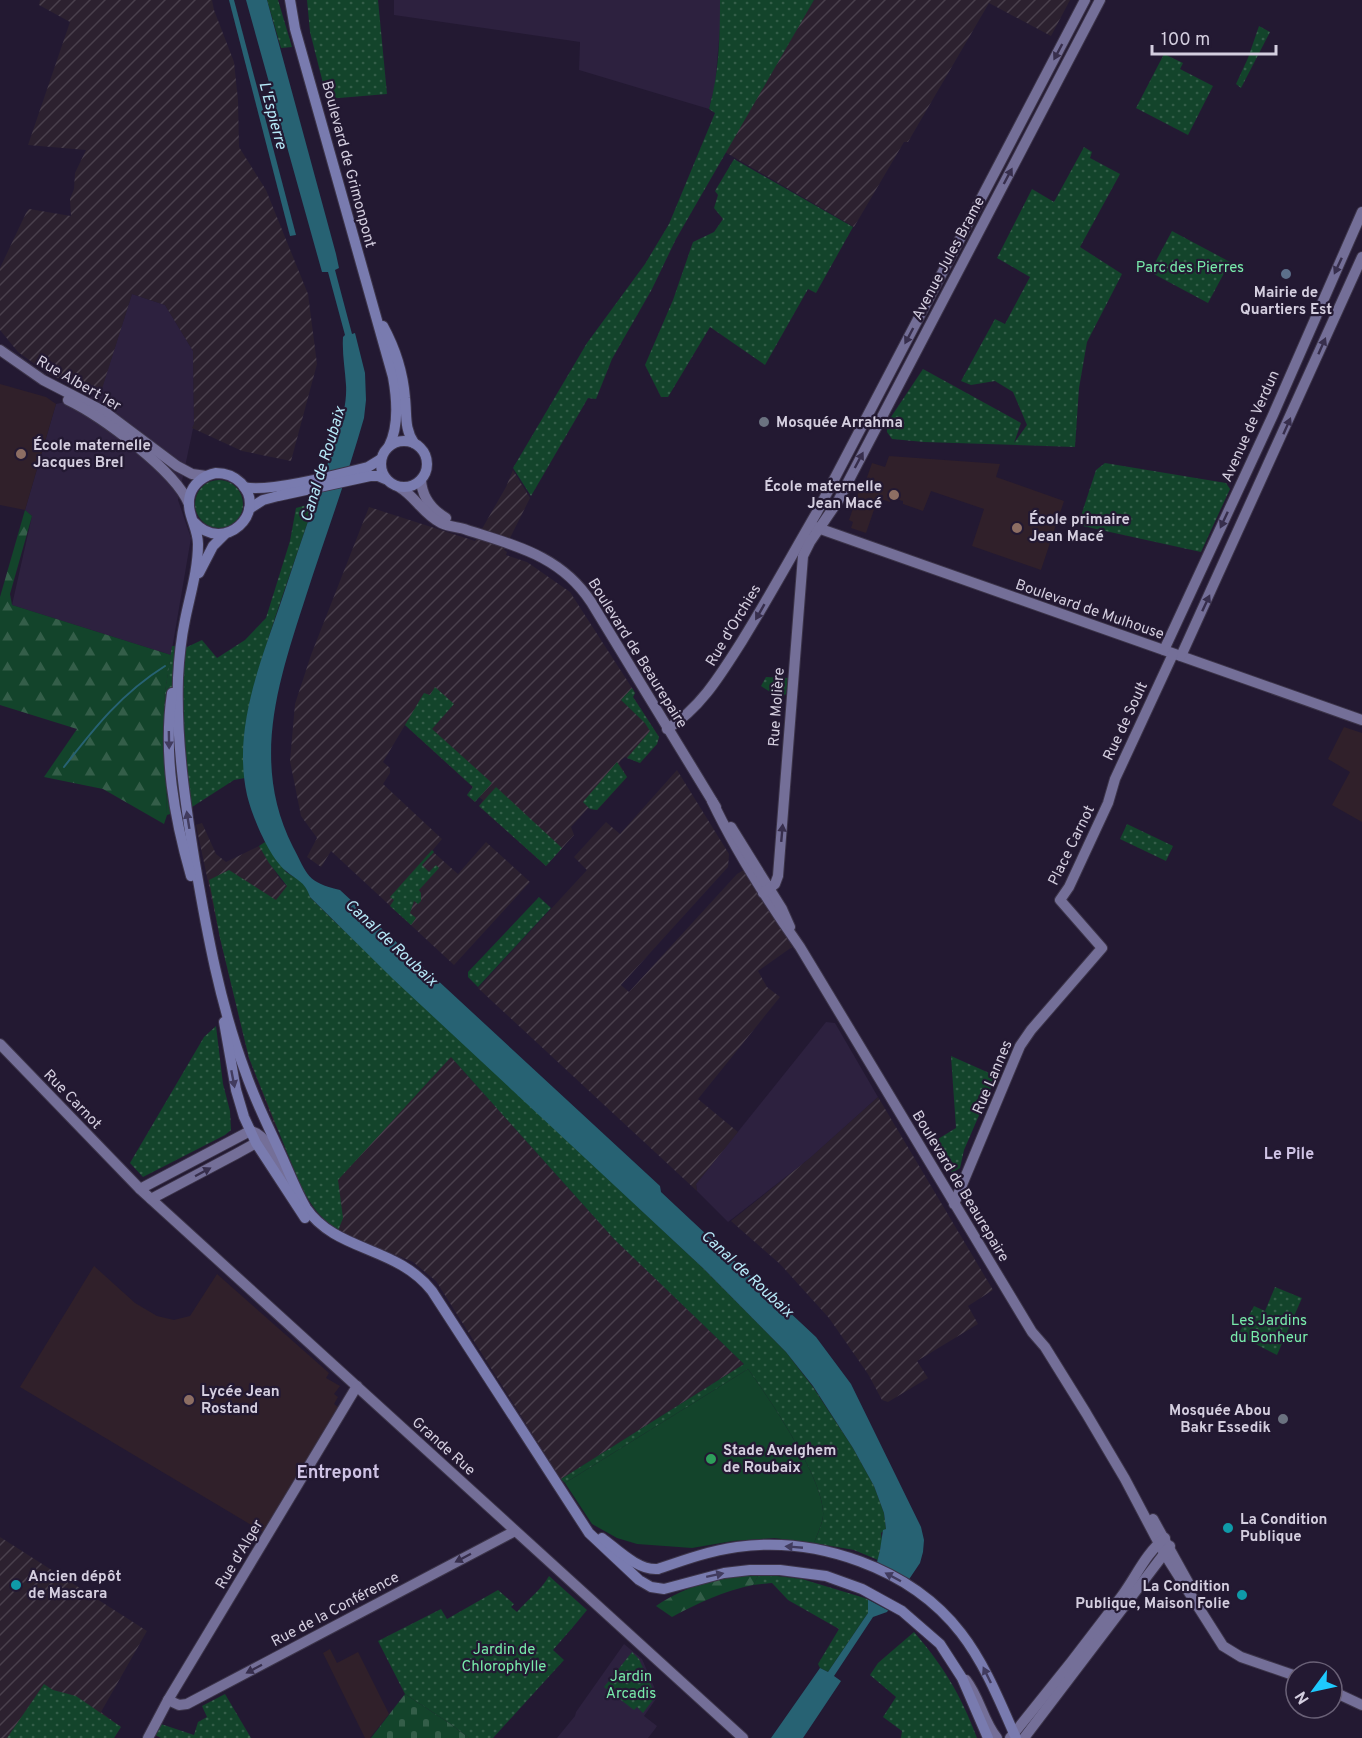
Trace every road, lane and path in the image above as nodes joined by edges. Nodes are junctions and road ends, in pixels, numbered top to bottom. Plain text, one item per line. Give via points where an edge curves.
1 (290, 0) edge
2 (297, 0) edge
3 (1085, 0) edge
4 (1100, 0) edge
5 (303, 53) junction
6 (1362, 212) edge
7 (974, 213) junction
8 (986, 219) junction
9 (1362, 257) edge
10 (366, 284) junction
11 (0, 350) edge
12 (0, 359) edge
13 (414, 443) junction
14 (388, 446) junction
15 (381, 459) junction
16 (369, 472) junction
17 (206, 476) junction
18 (385, 479) junction
19 (421, 480) junction
20 (244, 487) junction
21 (399, 487) junction
22 (276, 491) junction
23 (189, 504) junction
24 (249, 509) junction
25 (194, 522) junction
26 (814, 526) junction
27 (461, 528) junction
28 (225, 534) junction
29 (787, 565) junction
30 (802, 572) junction
31 (193, 586) junction
32 (1173, 653) junction
33 (1362, 720) edge
34 (667, 729) junction
35 (1108, 803) joint
36 (766, 891) junction
37 (1102, 948) joint
38 (218, 980) junction
39 (0, 1044) edge
40 (266, 1122) junction
41 (250, 1131) junction
42 (259, 1139) junction
43 (126, 1175) joint
44 (140, 1189) junction
45 (155, 1202) junction
46 (954, 1204) junction
47 (323, 1228) junction
48 (344, 1239) junction
49 (357, 1386) junction
50 (580, 1518) junction
51 (515, 1531) junction
52 (1164, 1545) junction
53 (958, 1671) junction
54 (1284, 1672) edge
55 (1344, 1693) edge
56 (1344, 1696) edge
57 (1362, 1698) edge
58 (168, 1700) junction
59 (1362, 1705) edge
60 (1016, 1737) edge
61 (148, 1738) edge
62 (743, 1738) edge
63 (988, 1738) edge
64 (997, 1738) edge

1 - 5 main road, Boulevard de Grimonpont
2 - 5 main road, Boulevard de Grimonpont
3 -> 7 street, Avenue Jules Brame
8 -> 4 street, Avenue Jules Brame
5 - 10 main road, Boulevard de Grimonpont
6 -> 32 street, Avenue de Verdun
7 - 8 street
7 -> 26 street, Avenue Jules Brame
26 -> 8 street, Avenue Jules Brame via 838,501
32 -> 9 street
10 - 13 main road, Boulevard de Grimonpont via 394,349 407,428
10 - 14 main road, Boulevard de Grimonpont via 395,391 394,429
11 - 17 street, Rue Albert 1er via 43,380 105,412 177,466
12 - 23 street, Rue Albert 1er via 92,414 157,463 183,491
13 - 14 main road via 399,441
13 - 19 main road via 426,458
14 - 15 main road
15 - 16 main road
15 - 18 main road
16 - 18 main road
16 - 22 main road
17 - 20 main road via 227,474
17 - 23 main road via 192,489
18 - 21 main road
19 - 21 main road
19 - 27 street via 430,505
20 - 22 main road
20 - 24 main road
21 - 27 street via 435,519
22 - 24 main road
23 - 25 main road
24 - 28 main road via 241,525
25 - 28 main road via 210,533
25 - 31 main road via 198,545
26 - 29 street, Rue d'Orchies
26 - 30 street, Rue Molière
26 - 32 street, Boulevard de Mulhouse
27 - 34 street, Boulevard de Beaurepaire via 538,554 582,588
28 - 31 main road via 210,550
29 - 30 street via 794,563
29 -> 34 street, Rue d'Orchies via 716,681 688,714
36 -> 30 street, Rue Molière via 778,876
31 - 38 main road via 179,662 178,721 182,783
32 - 33 street, Boulevard de Mulhouse
32 - 35 street, Rue de Soult via 1115,779
34 - 36 street, Boulevard de Beaurepaire
35 - 37 street, Place Carnot via 1060,900
36 - 46 street, Boulevard de Beaurepaire via 785,914 800,947
37 - 46 street, Rue Lannes via 1020,1046
38 - 40 main road via 244,1070
38 -> 41 main road via 236,1090
39 - 43 street, Rue Carnot
40 - 42 street
40 - 47 main road via 303,1202
41 - 42 main road
41 - 44 street
45 -> 42 street
42 - 47 street via 303,1209
42 - 48 main road via 306,1219 324,1232
43 - 44 street, Grande Rue
44 - 45 street, Grande Rue
45 - 49 street, Grande Rue
46 - 52 street, Boulevard de Beaurepaire
47 - 48 main road
48 - 50 main road via 403,1264 428,1285
49 - 51 street, Grande Rue
49 - 58 street, Rue d'Alger
50 -> 53 main road via 596,1540 634,1576 658,1589 750,1570 799,1572 844,1582 890,1604 918,1624 940,1644
60 -> 50 main road via 973,1649 949,1619 893,1577 851,1558 803,1547 751,1546 712,1551 654,1570 643,1567 595,1534
51 -> 58 street, Rue de la Conférence via 187,1704
51 - 62 street, Grande Rue
52 - 54 street, Boulevard de Beaurepaire via 1184,1573 1195,1601 1223,1646
52 - 60 street via 1139,1569 1034,1707
53 - 63 main road
53 - 64 street via 973,1690
55 - 57 street
56 - 59 street
58 - 61 street, Rue d'Alger

